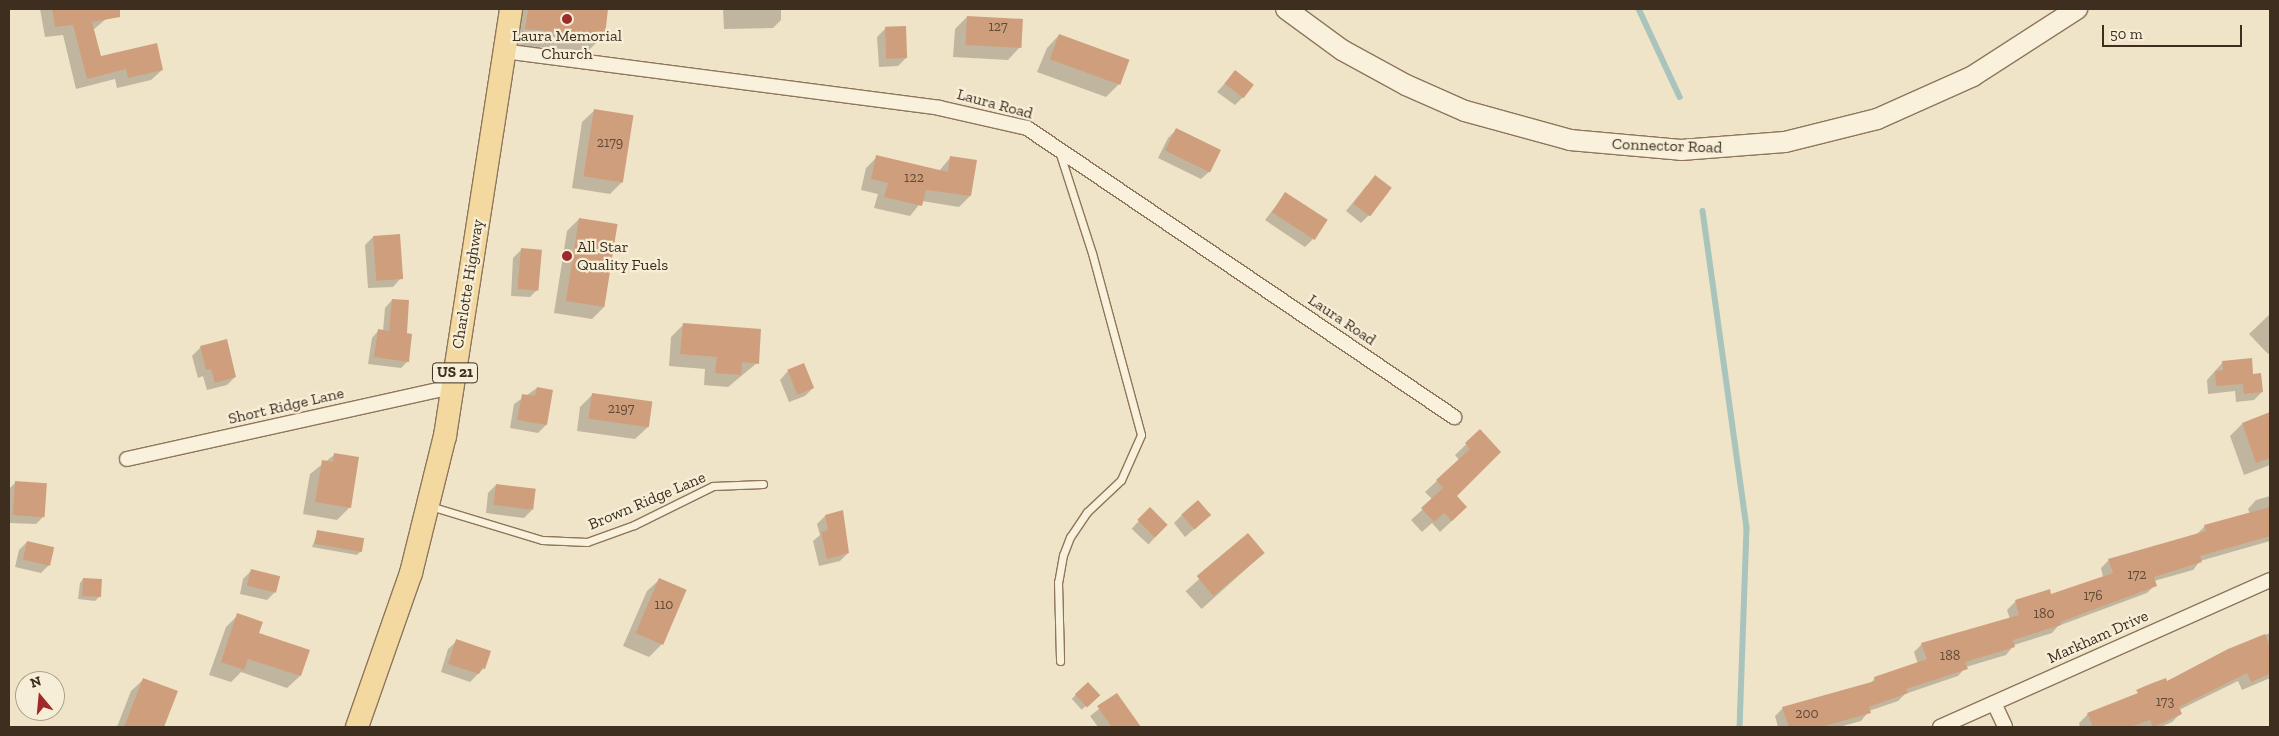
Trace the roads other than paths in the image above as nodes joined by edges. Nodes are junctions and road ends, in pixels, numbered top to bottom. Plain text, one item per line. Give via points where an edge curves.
1 (511, 9) edge
2 (1286, 9) edge
3 (2077, 9) edge
4 (503, 51) junction
5 (1058, 149) junction
6 (453, 386) junction
7 (1454, 417) dead end
8 (127, 459) dead end
9 (763, 484) dead end
10 (428, 506) junction
11 (2270, 580) edge
12 (1060, 661) dead end
13 (1994, 703) junction
14 (357, 727) edge
15 (1940, 727) edge
16 (2005, 727) edge

1 - 4 main road, Charlotte Highway / US 21
2 - 3 street, Connector Road via 1342,50 1406,86 1466,111 1570,140 1681,150 1785,142 1877,119 1973,76
4 - 5 street, Laura Road via 939,108 1028,128
4 - 6 main road, Charlotte Highway / US 21
5 - 7 street, Laura Road
5 - 12 lane via 1092,253 1141,435 1121,480 1087,512 1070,537 1063,555 1058,582
6 - 8 street, Short Ridge Lane
6 - 10 main road, Charlotte Highway / US 21
9 - 10 lane, Brown Ridge Lane via 713,486 634,525 587,542 542,540
10 - 14 main road, Charlotte Highway / US 21 via 402,600
11 - 13 street, Markham Drive
13 - 15 street, Markham Drive
13 - 16 street

